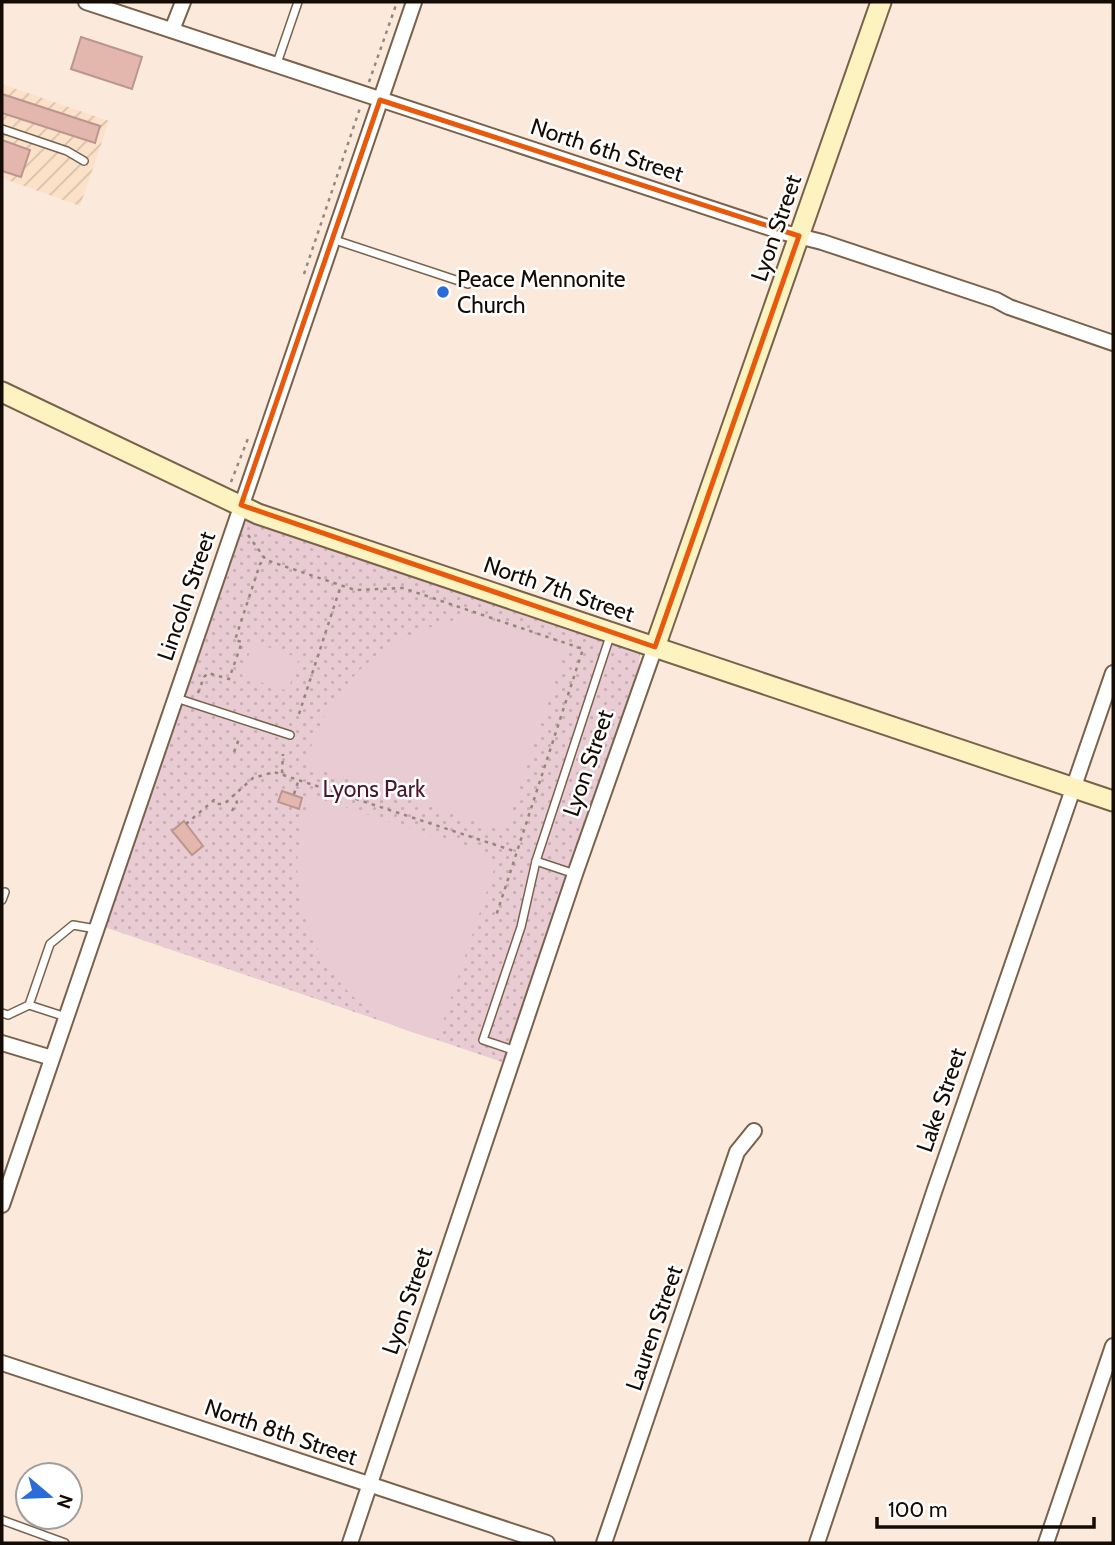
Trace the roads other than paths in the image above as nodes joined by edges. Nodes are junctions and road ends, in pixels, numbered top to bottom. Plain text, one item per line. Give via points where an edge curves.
1 (86, 2) edge
2 (183, 2) edge
3 (298, 2) edge
4 (414, 2) edge
5 (881, 2) edge
6 (172, 30) junction
7 (276, 66) junction
8 (380, 100) junction
9 (2, 129) edge
10 (84, 161) dead end
11 (799, 236) junction
12 (332, 239) junction
13 (468, 284) dead end
14 (1113, 343) edge
15 (2, 392) edge
16 (234, 507) junction
17 (611, 632) junction
18 (655, 647) junction
19 (1113, 673) edge
20 (175, 697) junction
21 (290, 735) dead end
22 (1073, 787) junction
23 (1113, 801) edge
24 (536, 861) junction
25 (575, 874) junction
26 (97, 929) junction
27 (29, 1005) junction
28 (2, 1013) edge
29 (66, 1017) junction
30 (2, 1043) edge
31 (516, 1051) junction
32 (52, 1058) junction
33 (754, 1131) dead end
34 (2, 1205) edge
35 (1113, 1346) edge
36 (2, 1363) edge
37 (370, 1486) junction
38 (2, 1520) edge
39 (65, 1543) edge
40 (350, 1543) edge
41 (547, 1543) edge
42 (604, 1543) edge
43 (817, 1543) edge
44 (1046, 1543) edge

1 - 6 street, North 6th Street
2 - 6 street
3 - 7 lane
4 - 8 street, Lincoln Street
5 - 11 street, Lyon Street
6 - 7 street, North 6th Street
7 - 8 street, North 6th Street
8 - 11 street, North 6th Street
8 - 12 street, Lincoln Street
9 - 10 lane
11 - 14 street, North 6th Street
11 - 18 street, Lyon Street
12 - 13 lane
12 - 16 street, Lincoln Street
15 - 16 street, North 7th Street
16 - 17 street, North 7th Street
16 - 20 street, Lincoln Street
17 - 18 street, North 7th Street
17 - 24 lane
18 - 22 street, North 7th Street
18 - 25 street, Lyon Street
19 - 22 street, Lake Street
20 - 21 lane
20 - 26 street, Lincoln Street
22 - 23 street, North 7th Street
22 - 43 street, Lake Street
24 - 25 lane
24 - 31 lane via 521,927 483,1040
25 - 31 street, Lyon Street
26 - 27 lane via 74,925 50,944
26 - 29 street, Lincoln Street
27 - 28 lane via 8,1015
27 - 29 lane
29 - 32 street, Lincoln Street
30 - 32 street
31 - 37 street, Lyon Street
32 - 34 street, Lincoln Street
33 - 42 street, Lauren Street via 737,1152
35 - 44 street
36 - 37 street, North 8th Street
37 - 40 street, Lyon Street
37 - 41 street, North 8th Street
38 - 39 lane

